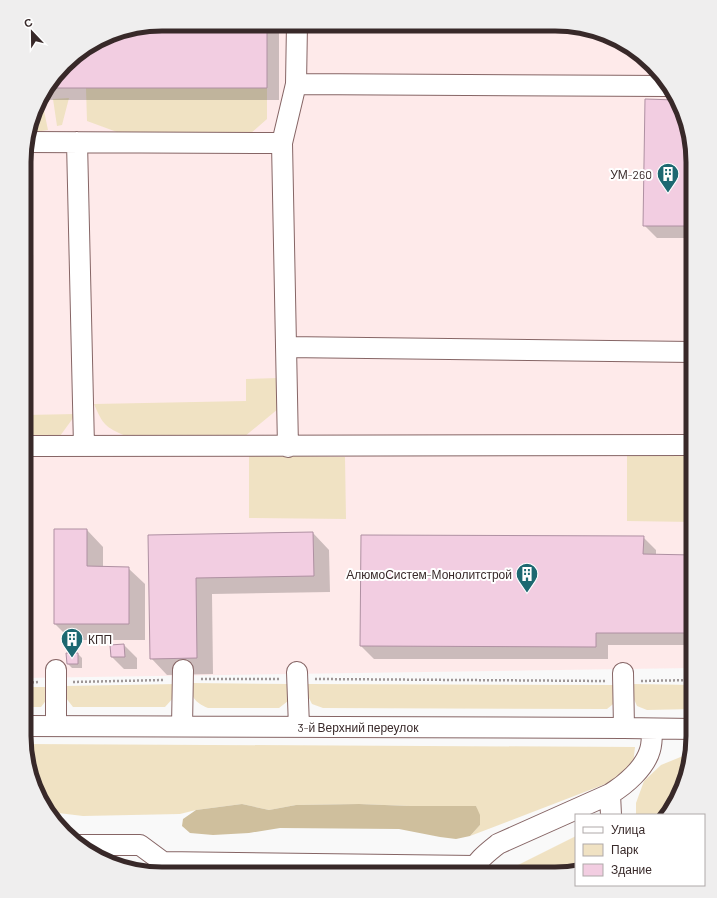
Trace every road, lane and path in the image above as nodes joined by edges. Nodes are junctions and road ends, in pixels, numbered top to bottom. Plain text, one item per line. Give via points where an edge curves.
1 (296, 31) edge
2 (296, 84) junction
3 (661, 86) edge
4 (33, 142) edge
5 (77, 142) junction
6 (282, 143) junction
7 (286, 346) junction
8 (686, 352) edge
9 (686, 445) edge
10 (31, 446) edge
11 (84, 446) junction
12 (288, 447) junction
13 (183, 675) junction
14 (297, 675) junction
15 (56, 676) junction
16 (623, 677) junction
17 (686, 680) edge
18 (31, 681) edge
19 (31, 726) edge
20 (56, 726) junction
21 (182, 726) junction
22 (299, 727) junction
23 (624, 728) junction
24 (652, 728) junction
25 (686, 729) edge
26 (610, 794) junction
27 (611, 814) edge
28 (89, 845) edge
29 (357, 867) edge
30 (475, 867) edge

1 - 2 street
2 - 3 street
2 - 6 street
4 - 5 street
5 - 6 street
5 - 11 street
6 - 7 street
7 - 8 street
7 - 12 street
9 - 12 street
10 - 11 street
11 - 12 street
13 - 14 path
13 - 15 path
13 - 21 street
14 - 16 path
14 - 22 street
15 - 18 path
15 - 20 street
16 - 17 path
16 - 23 street
19 - 20 street, 3-й Верхний переулок
20 - 21 street, 3-й Верхний переулок
21 - 22 street, 3-й Верхний переулок
22 - 23 street, 3-й Верхний переулок
23 - 24 street, 3-й Верхний переулок
24 - 25 street, 3-й Верхний переулок
24 - 26 street via 650,751 643,763 626,784
26 - 27 street
26 - 30 street via 498,844 482,857
28 - 29 street via 140,845 163,862

